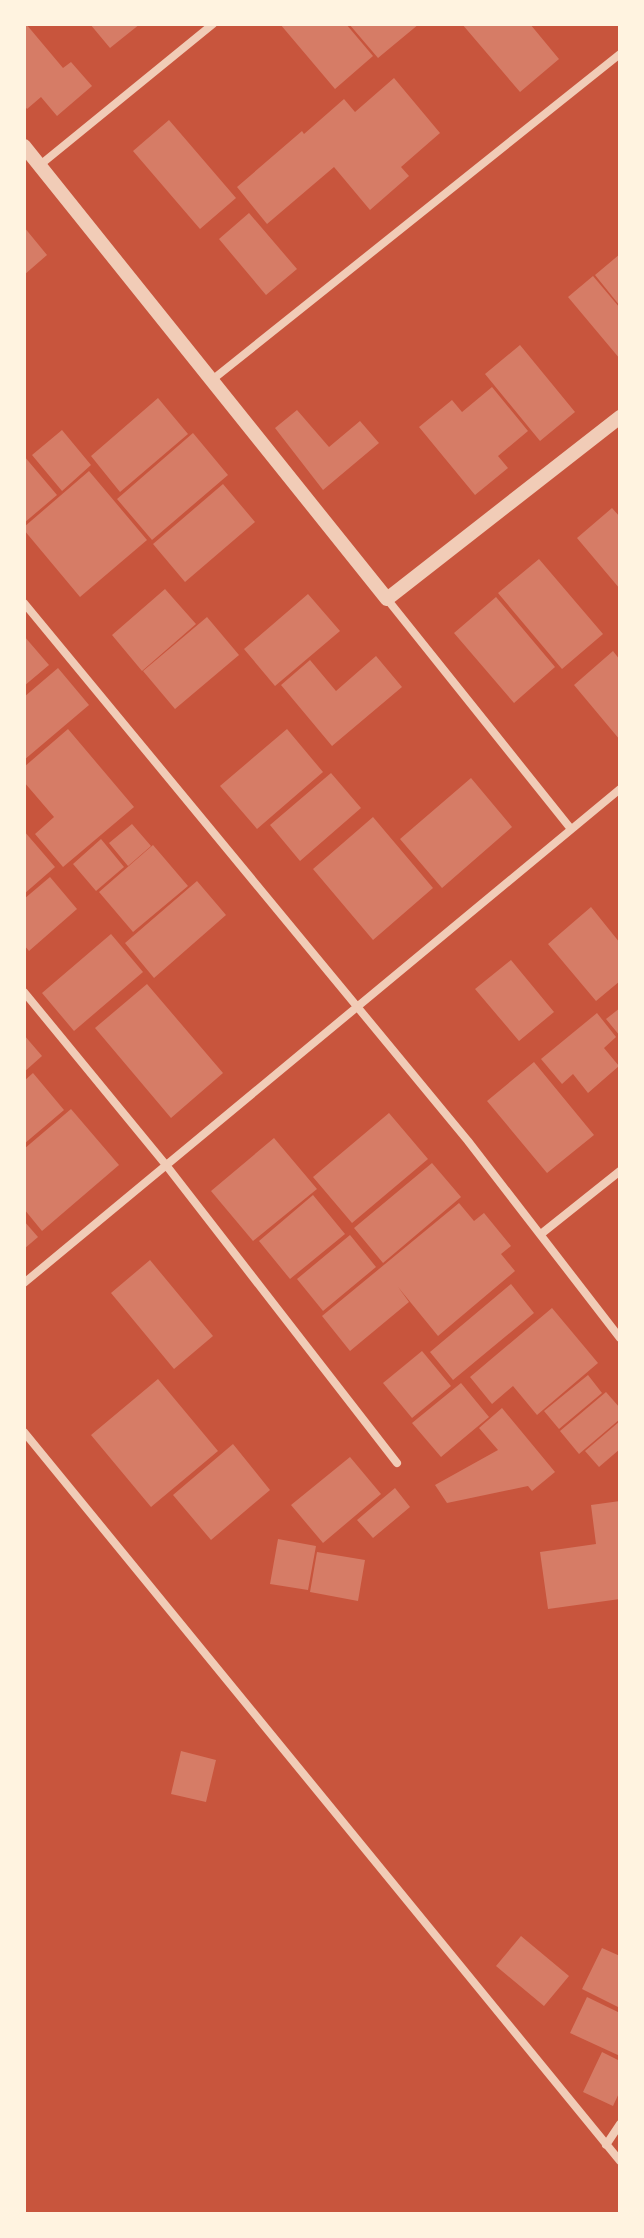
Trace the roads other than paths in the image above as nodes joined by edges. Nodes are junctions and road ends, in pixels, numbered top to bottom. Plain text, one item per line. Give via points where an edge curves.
1 (213, 24) edge
2 (620, 54) edge
3 (24, 146) edge
4 (40, 165) junction
5 (212, 380) junction
6 (620, 417) edge
7 (387, 599) junction
8 (24, 603) edge
9 (620, 789) edge
10 (571, 829) junction
11 (24, 992) edge
12 (357, 1007) junction
13 (166, 1165) junction
14 (620, 1171) edge
15 (541, 1234) junction
16 (24, 1283) edge
17 (620, 1338) edge
18 (24, 1432) edge
19 (397, 1463) dead end
20 (620, 2124) edge
21 (606, 2145) junction
22 (620, 2161) edge

1 - 4 street
2 - 5 street
3 - 4 street
4 - 5 street
5 - 7 street
6 - 7 street
7 - 10 street
8 - 12 street
9 - 10 street
10 - 12 street
11 - 13 street
12 - 13 street
12 - 15 street
13 - 16 street
13 - 19 street
14 - 15 street
15 - 17 street
18 - 21 street
20 - 21 street
21 - 22 street

